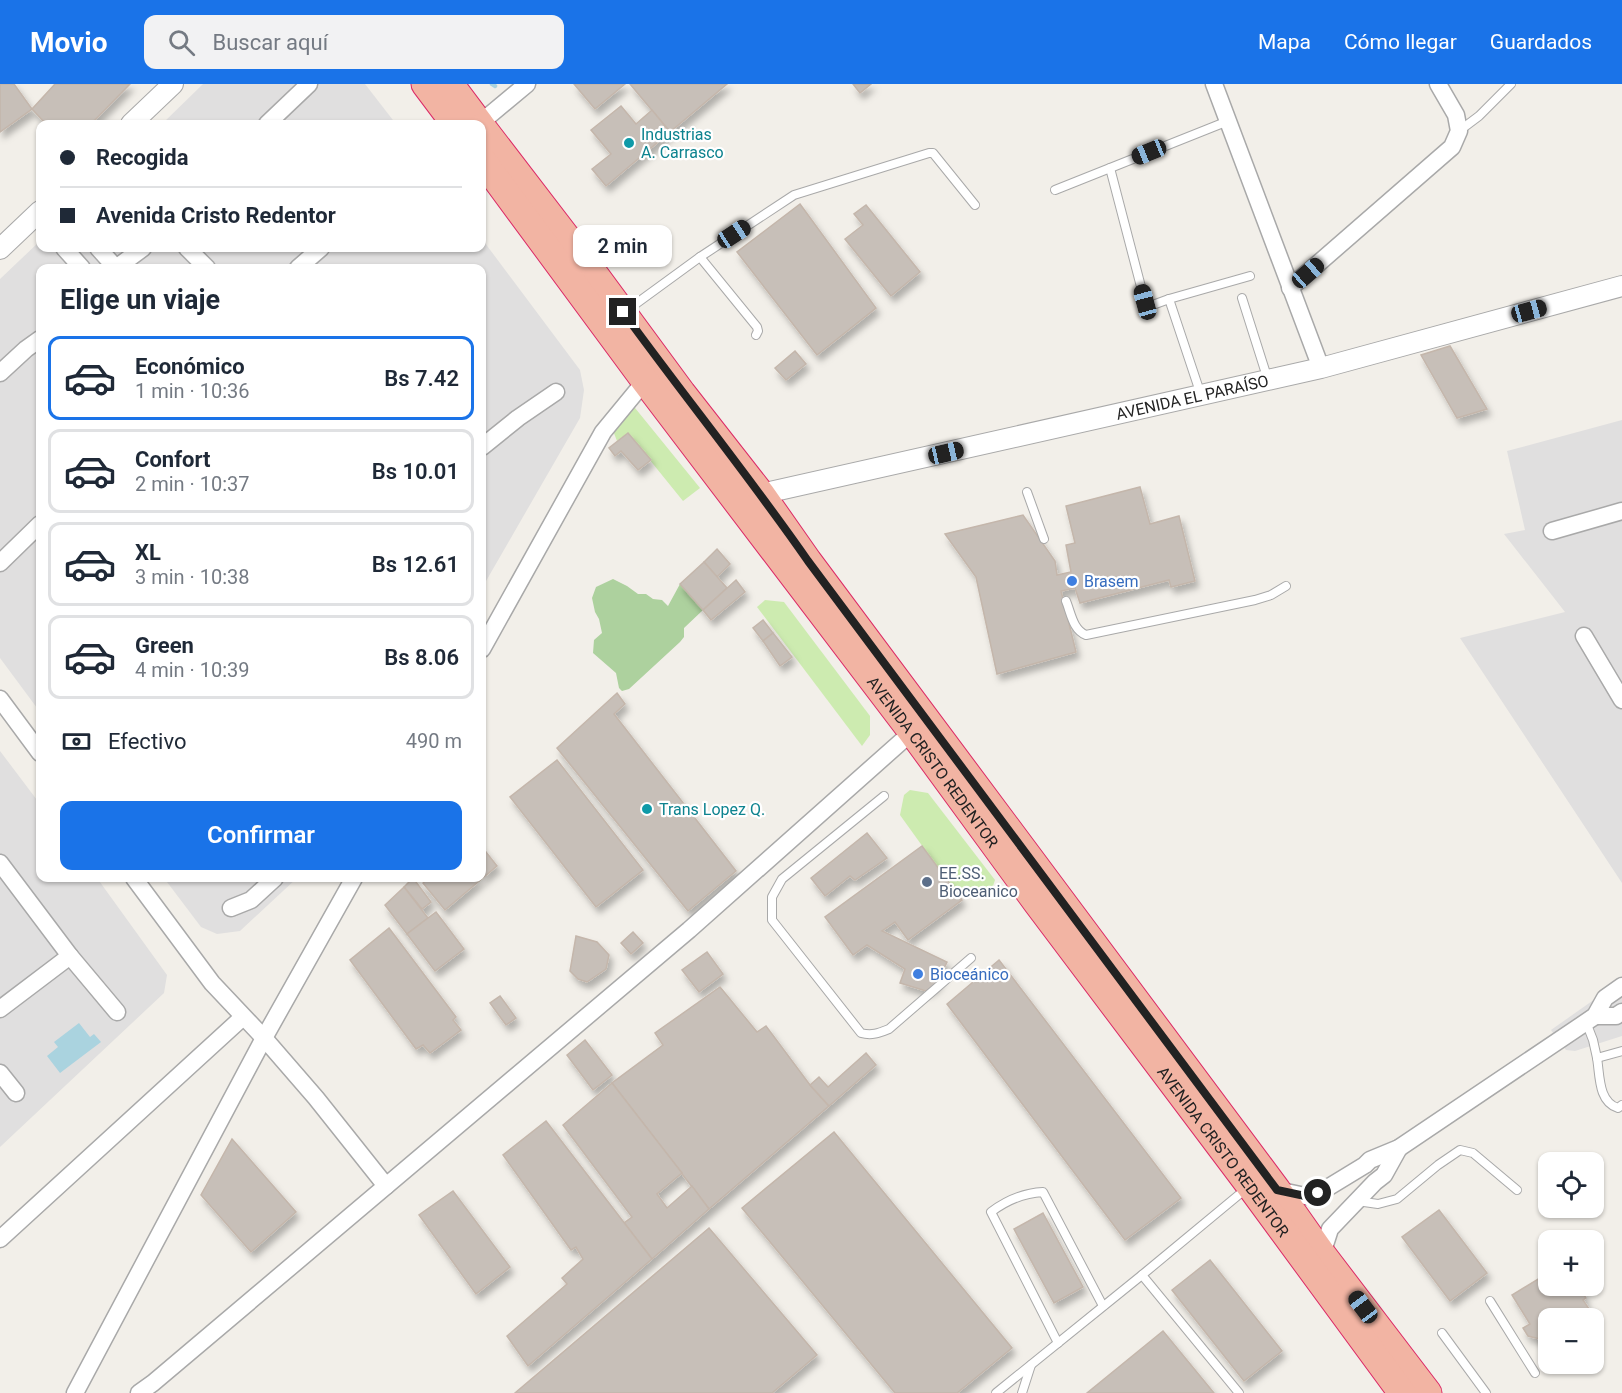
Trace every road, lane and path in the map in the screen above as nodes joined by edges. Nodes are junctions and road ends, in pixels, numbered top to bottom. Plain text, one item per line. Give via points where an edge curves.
1 (173, 84) edge
2 (309, 84) edge
3 (425, 84) edge
4 (450, 84) edge
5 (527, 84) edge
6 (1214, 84) edge
7 (1438, 84) edge
8 (1511, 84) edge
9 (135, 120) edge
10 (271, 120) edge
11 (452, 120) edge
12 (476, 120) edge
13 (486, 120) edge
14 (1228, 121) junction
15 (1459, 131) junction
16 (486, 133) edge
17 (486, 165) edge
18 (1110, 168) junction
19 (1055, 190) dead end
20 (975, 204) dead end
21 (36, 219) edge
22 (0, 249) edge
23 (68, 252) edge
24 (102, 252) edge
25 (137, 252) edge
26 (191, 252) edge
27 (316, 252) edge
28 (700, 257) junction
29 (78, 264) edge
30 (112, 264) edge
31 (121, 264) edge
32 (203, 264) edge
33 (303, 264) edge
34 (1250, 276) dead end
35 (1622, 286) edge
36 (1290, 288) junction
37 (1242, 298) dead end
38 (1169, 299) junction
39 (623, 312) junction
40 (756, 335) dead end
41 (36, 343) edge
42 (1321, 369) junction
43 (0, 373) edge
44 (1268, 380) junction
45 (645, 381) junction
46 (556, 392) dead end
47 (1201, 395) junction
48 (486, 444) edge
49 (1027, 492) dead end
50 (761, 494) junction
51 (1622, 511) edge
52 (36, 528) edge
53 (1552, 531) dead end
54 (1044, 539) dead end
55 (0, 563) edge
56 (1286, 586) dead end
57 (1066, 601) dead end
58 (1584, 636) dead end
59 (486, 642) edge
60 (0, 699) edge
61 (1622, 700) edge
62 (912, 732) junction
63 (36, 748) edge
64 (884, 796) dead end
65 (0, 863) edge
66 (137, 882) edge
67 (271, 882) edge
68 (352, 882) edge
69 (231, 908) dead end
70 (70, 956) junction
71 (971, 958) dead end
72 (1622, 986) edge
73 (0, 1009) edge
74 (117, 1012) dead end
75 (1622, 1012) edge
76 (243, 1017) junction
77 (1590, 1019) junction
78 (264, 1038) junction
79 (1622, 1051) edge
80 (1598, 1058) junction
81 (0, 1073) edge
82 (16, 1093) dead end
83 (1622, 1106) edge
84 (1399, 1148) junction
85 (386, 1186) junction
86 (1250, 1186) junction
87 (1277, 1190) junction
88 (1517, 1190) dead end
89 (1357, 1201) junction
90 (0, 1239) edge
91 (1322, 1254) junction
92 (1142, 1275) junction
93 (1491, 1301) dead end
94 (1103, 1306) junction
95 (1442, 1333) dead end
96 (1058, 1342) junction
97 (1031, 1364) junction
98 (1535, 1373) dead end
99 (75, 1393) edge
100 (139, 1393) edge
101 (996, 1393) edge
102 (1022, 1393) edge
103 (1239, 1393) edge
104 (1402, 1393) edge
105 (1428, 1393) edge
106 (1486, 1393) edge

1 - 9 street
2 - 10 street
3 - 11 highway
4 - 12 highway, AVENIDA CRISTO REDENTOR
5 - 13 street
6 - 14 street
7 - 15 street via 1456,115
8 - 15 lane
14 - 18 lane
14 - 36 street
15 - 36 street via 1452,147
16 - 39 highway, AVENIDA CRISTO REDENTOR
17 - 45 highway, AVENIDA CRISTO REDENTOR
18 - 19 lane
18 - 38 lane via 1145,302 1150,306
20 - 28 lane via 933,153 926,153 794,195
21 - 22 street
23 - 29 street
24 - 30 street
25 - 31 street
26 - 32 street
27 - 33 street
28 - 39 lane
28 - 40 lane via 757,327
34 - 38 lane
35 - 42 street, AVENIDA EL PARAÍSO
36 - 42 street
37 - 44 lane
38 - 47 lane
39 - 50 highway, AVENIDA CRISTO REDENTOR
41 - 43 street
42 - 44 street, AVENIDA EL PARAÍSO
44 - 47 street, AVENIDA EL PARAÍSO
45 - 59 street via 603,432
45 - 62 highway, AVENIDA CRISTO REDENTOR
46 - 48 street
47 - 50 street, AVENIDA EL PARAÍSO
49 - 54 lane
50 - 87 highway, AVENIDA CRISTO REDENTOR
51 - 53 street
52 - 55 street
56 - 57 lane via 1256,600 1086,635 1076,629
58 - 61 street
60 - 63 street
62 - 85 street via 689,930
62 - 86 highway, AVENIDA CRISTO REDENTOR
64 - 71 lane via 782,879 772,897 772,921 861,1033 868,1035 889,1029
65 - 70 street
66 - 76 street via 212,983
67 - 69 street via 251,900
68 - 78 street
70 - 73 street
70 - 74 street
72 - 77 street via 1605,998
75 - 77 street
76 - 78 street
76 - 90 street
77 - 80 lane
77 - 84 street
78 - 85 street
78 - 99 street
79 - 80 lane
80 - 83 lane via 1604,1098 1611,1106
81 - 82 street
84 - 87 street via 1371,1160 1318,1193 1305,1196
84 - 89 street via 1384,1175
85 - 100 street
86 - 92 lane
86 - 104 highway, AVENIDA CRISTO REDENTOR
87 - 91 highway, AVENIDA CRISTO REDENTOR
88 - 89 lane via 1473,1153 1460,1150 1397,1199 1378,1204
89 - 91 street via 1330,1229
91 - 105 highway, AVENIDA CRISTO REDENTOR
92 - 94 lane
92 - 103 lane
93 - 98 lane
94 - 96 lane
94 - 96 lane via 1043,1192 1029,1192 1003,1203 992,1212
95 - 106 lane
96 - 97 lane
97 - 101 lane
97 - 102 lane

